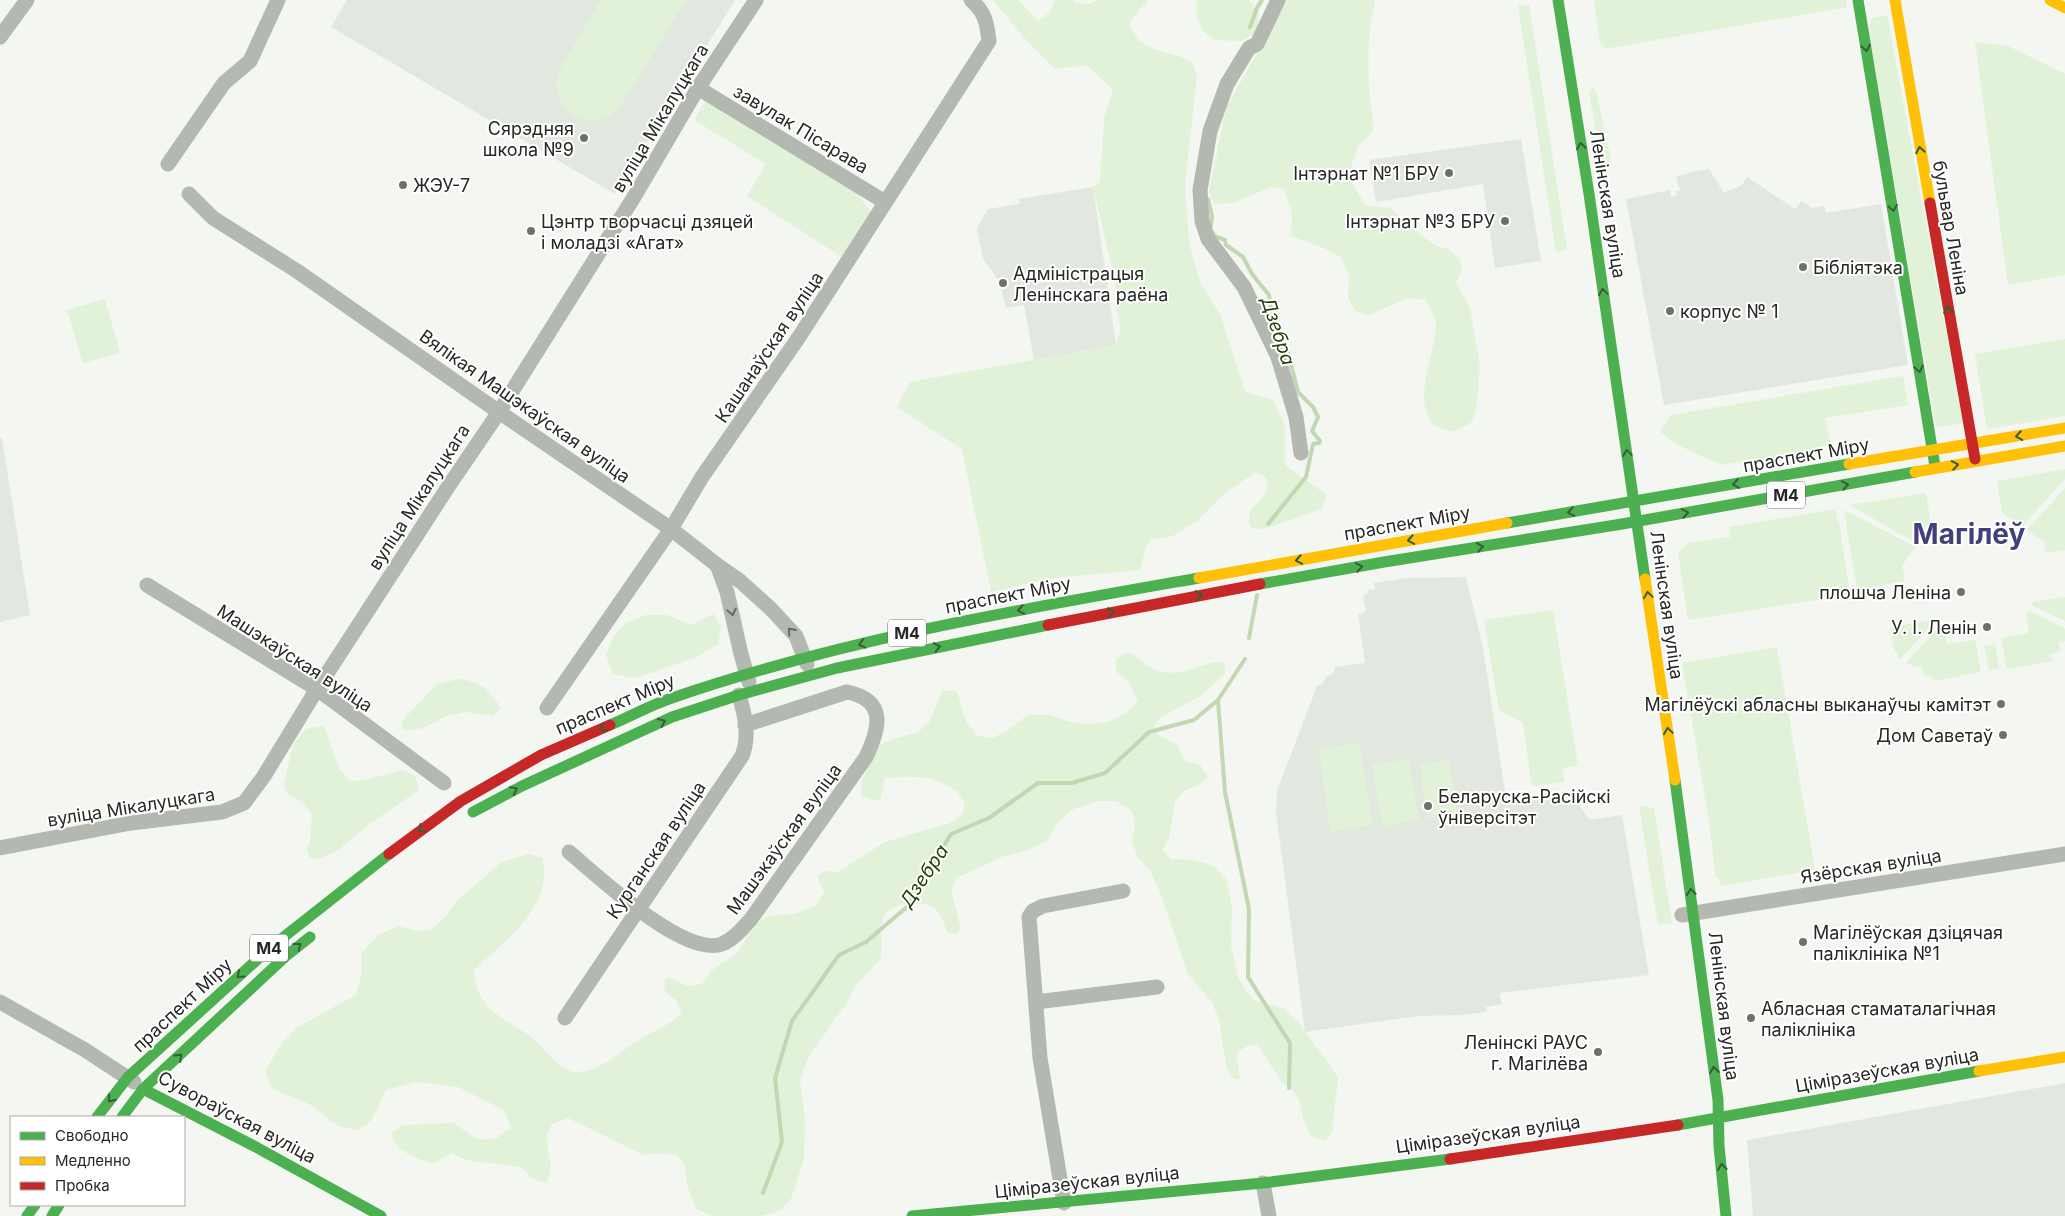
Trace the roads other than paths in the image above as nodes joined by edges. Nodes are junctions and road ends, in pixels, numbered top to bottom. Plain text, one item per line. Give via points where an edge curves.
1 (27, 0) edge
2 (278, 0) edge
3 (756, 0) edge
4 (971, 0) edge
5 (1278, 0) edge
6 (1558, 0) edge
7 (1858, 0) edge
8 (1895, 0) edge
9 (2050, 0) edge
10 (2065, 8) edge
11 (0, 37) edge
12 (698, 88) junction
13 (168, 164) dead end
14 (189, 194) dead end
15 (885, 202) junction
16 (499, 412) junction
17 (2065, 428) edge
18 (1972, 444) junction
19 (2065, 446) edge
20 (1933, 451) junction
21 (1301, 453) dead end
22 (1975, 462) junction
23 (1936, 469) junction
24 (1618, 498) junction
25 (1634, 501) junction
26 (1637, 521) junction
27 (671, 528) junction
28 (1623, 529) junction
29 (717, 565) junction
30 (740, 581) junction
31 (147, 586) dead end
32 (727, 592) junction
33 (805, 657) junction
34 (747, 674) junction
35 (809, 675) junction
36 (317, 690) junction
37 (746, 693) junction
38 (547, 708) dead end
39 (745, 725) junction
40 (444, 783) dead end
41 (464, 818) dead end
42 (0, 848) edge
43 (569, 852) dead end
44 (2065, 854) edge
45 (1675, 866) dead end
46 (1124, 891) dead end
47 (639, 910) junction
48 (1688, 914) junction
49 (321, 928) dead end
50 (1157, 987) dead end
51 (0, 1002) edge
52 (1036, 1002) junction
53 (1693, 1005) dead end
54 (565, 1018) dead end
55 (2065, 1057) edge
56 (128, 1077) junction
57 (143, 1089) junction
58 (98, 1116) edge
59 (123, 1116) edge
60 (1718, 1119) junction
61 (1263, 1183) junction
62 (1067, 1207) edge
63 (360, 1211) edge
64 (381, 1216) edge
65 (912, 1216) edge
66 (1269, 1216) edge
67 (1726, 1216) edge

1 - 11 street
2 - 13 street via 250,61 224,83
3 - 12 street, вуліца Мікалуцкага
4 - 15 street, Кашанаўская вуліца via 981,8 989,41
5 - 21 street via 1257,44 1249,48 1227,84 1210,131 1201,198 1202,221 1208,238 1244,287 1278,357 1296,417
25 -> 6 main road, Ленінская вуліца
7 -> 20 main road
18 -> 8 main road, бульвар Леніна
9 - 10 main road
12 - 15 street, завулак Пісарава
12 - 16 street, вуліца Мікалуцкага via 634,197
14 - 16 street, Вялікая Машэкаўская вуліца via 213,218 297,271
15 - 27 street, Кашанаўская вуліца
16 - 27 street, Вялікая Машэкаўская вуліца
16 - 36 street, вуліца Мікалуцкага
17 -> 18 main road, праспект Міру / М4
18 - 20 main road, праспект Міру / М4
18 - 22 main road, бульвар Леніна
19 - 22 main road, праспект Міру / М4
20 - 23 main road
20 -> 25 main road, праспект Міру / М4
23 -> 22 main road, праспект Міру / М4
26 -> 23 main road, праспект Міру / М4
24 - 25 main road, праспект Міру / М4
24 - 28 main road, Ленінская вуліца
24 -> 33 main road, праспект Міру / М4 via 1381,545 1148,586 884,638
25 - 26 main road, Ленінская вуліца
26 - 28 main road, праспект Міру / М4
48 -> 26 main road, Ленінская вуліца
27 - 29 street, Вялікая Машэкаўская вуліца
27 - 38 street, Кашанаўская вуліца
35 -> 28 main road, праспект Міру / М4 via 1151,604 1384,562
29 - 30 street, Вялікая Машэкаўская вуліца
29 - 32 street, Курганская вуліца
30 - 32 street
33 -> 30 street, Вялікая Машэкаўская вуліца via 796,636
31 - 36 street, Машэкаўская вуліца
32 -> 34 street, Курганская вуліца
33 - 34 main road, праспект Міру / М4
33 - 35 street, Вялікая Машэкаўская вуліца
34 - 37 street, Курганская вуліца
34 -> 56 main road, праспект Міру / М4 via 670,698 550,751 461,801 271,947
35 - 37 main road, праспект Міру / М4
36 - 40 street, Машэкаўская вуліца
36 - 42 street, вуліца Мікалуцкага via 244,803 222,812 131,823
37 - 39 street, Курганская вуліца
41 -> 37 main road, праспект Міру / М4 via 522,786 672,717
39 - 47 street, Курганская вуліца via 747,743 742,756
39 - 47 street, Машэкаўская вуліца via 847,692 862,695 877,714 876,728 866,757 751,919 734,937 722,944 709,946 683,938
43 - 47 street, Машэкаўская вуліца
44 - 48 street, Язёрская вуліца
45 - 48 main road, Ленінская вуліца
46 - 52 street via 1043,906 1032,911 1028,923
47 - 54 street, Курганская вуліца
48 - 53 main road, Ленінская вуліца
60 -> 48 main road, Ленінская вуліца via 1718,1100
57 -> 49 main road, праспект Міру / М4 via 286,956
50 - 52 street
51 - 56 street, Сувораўская вуліца
52 - 62 street via 1040,1058
55 - 60 main road, Ціміразеўская вуліца
56 - 57 street, Сувораўская вуліца
56 -> 58 main road, праспект Міру / М4
57 - 59 main road, праспект Міру / М4
57 - 63 main road, Сувораўская вуліца via 256,1147
60 - 61 main road, Ціміразеўская вуліца
67 -> 60 main road, Ленінская вуліца
61 - 62 main road, Ціміразеўская вуліца
61 - 66 street
62 - 65 main road, Ціміразеўская вуліца
63 - 64 main road, Сувораўская вуліца

